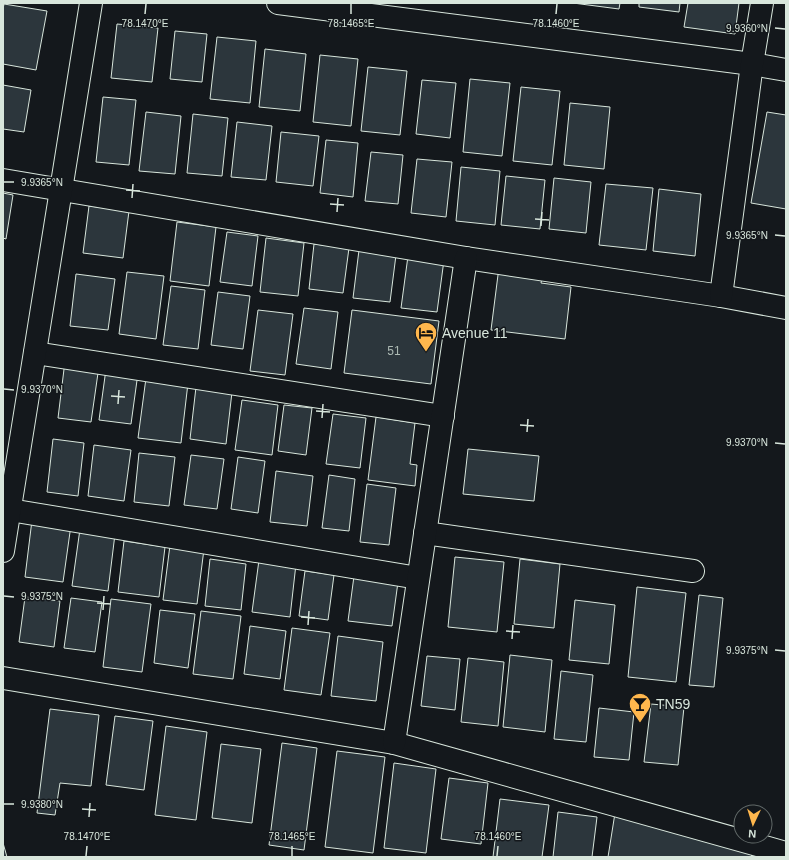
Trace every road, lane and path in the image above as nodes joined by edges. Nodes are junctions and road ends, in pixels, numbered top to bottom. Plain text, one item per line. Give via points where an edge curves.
1 (91, 3) edge
2 (278, 3) edge
3 (762, 3) edge
4 (752, 64) junction
5 (786, 70) edge
6 (3, 180) edge
7 (61, 190) junction
8 (466, 258) junction
9 (721, 296) junction
10 (786, 308) edge
11 (35, 353) junction
12 (442, 416) junction
13 (10, 510) junction
14 (425, 533) junction
15 (3, 551) edge
16 (693, 571) dead end
17 (418, 578) junction
18 (3, 678) edge
19 (394, 743) junction
20 (786, 853) edge

1 - 7 street
2 - 4 street
3 - 4 street
4 - 5 street
4 - 9 street
6 - 7 street
7 - 8 street
7 - 11 street
8 - 9 street
8 - 12 street
9 - 10 street
11 - 12 street
11 - 13 street
12 - 14 street
13 - 15 street
13 - 17 street
14 - 16 street
14 - 17 street
17 - 19 street
18 - 19 street
19 - 20 street

